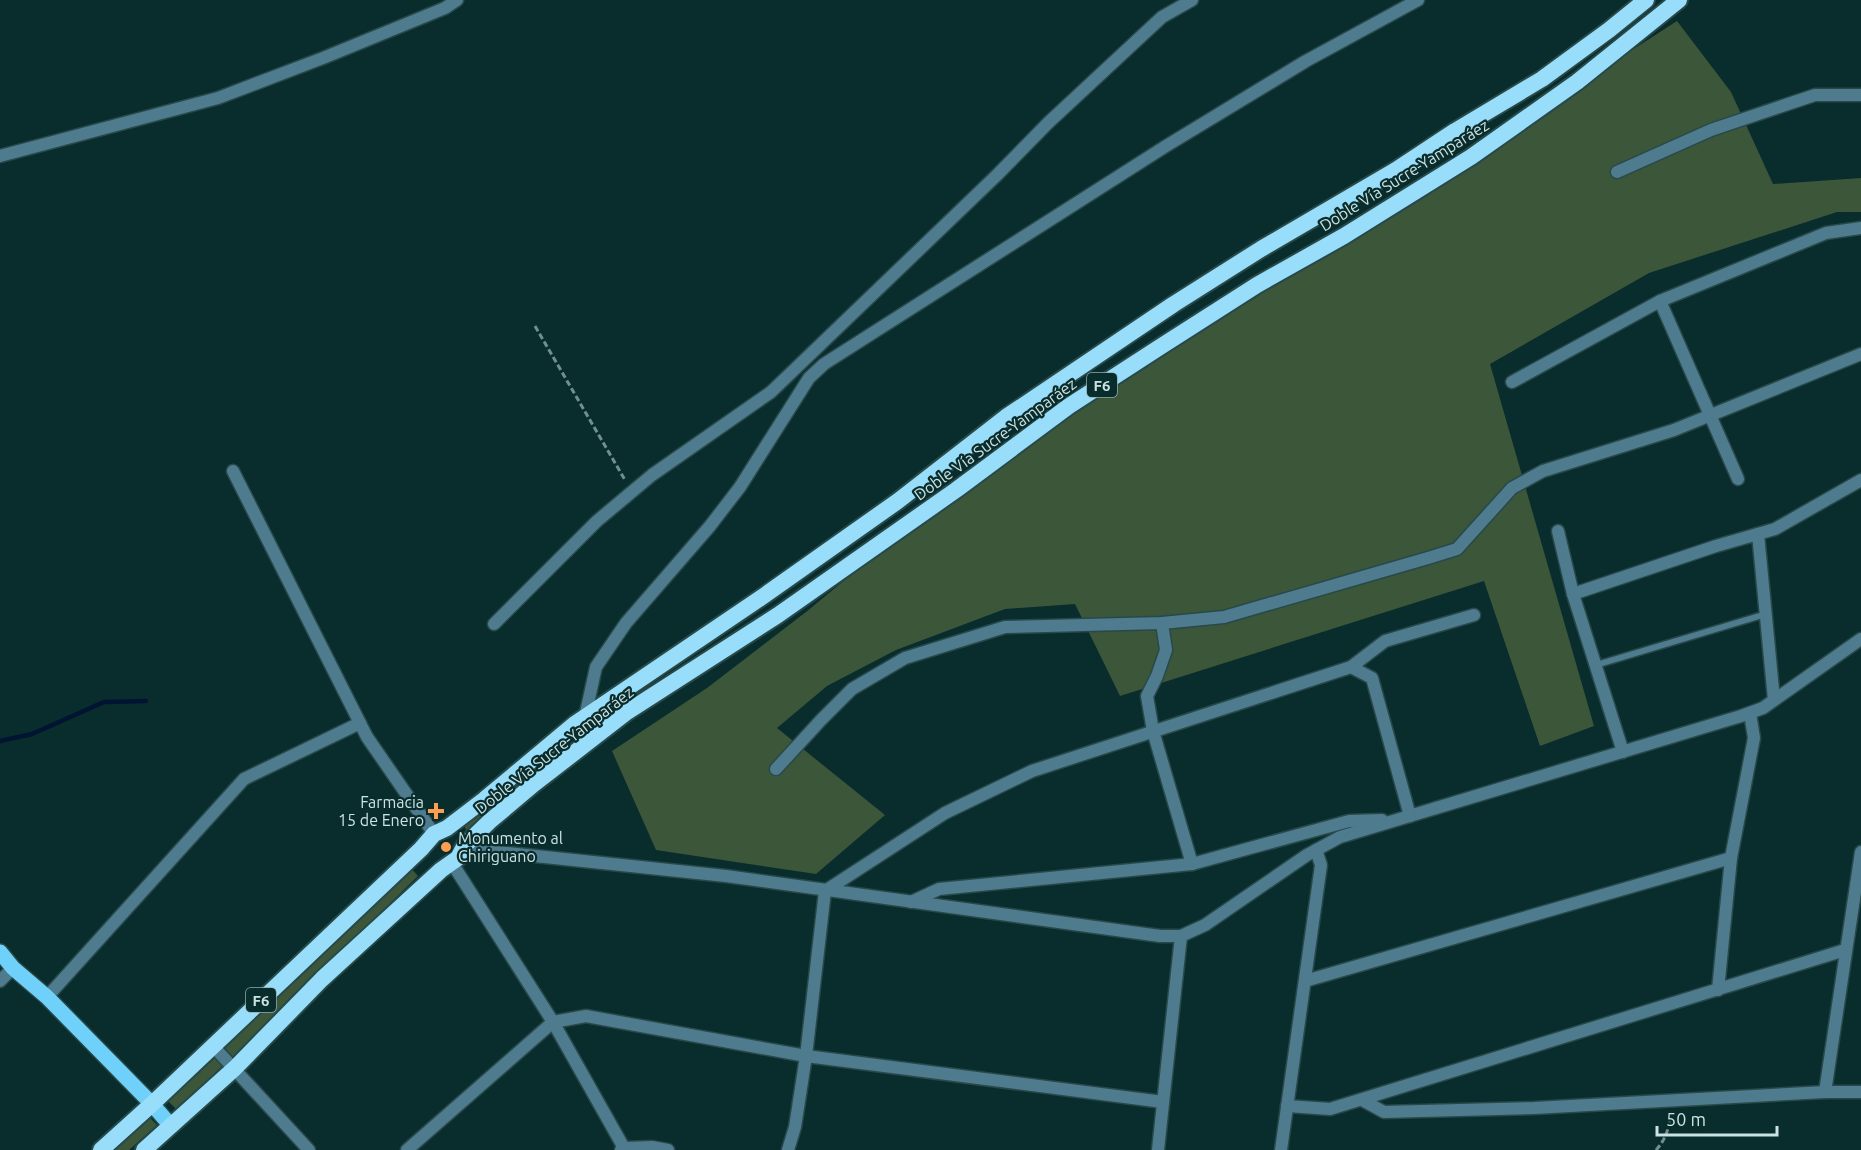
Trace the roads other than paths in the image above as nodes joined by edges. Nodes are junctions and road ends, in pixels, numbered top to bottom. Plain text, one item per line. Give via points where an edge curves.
1 (457, 0) edge
2 (1192, 0) edge
3 (1418, 0) edge
4 (1646, 0) edge
5 (1679, 0) edge
6 (1861, 95) edge
7 (0, 156) edge
8 (1617, 172) dead end
9 (1861, 228) edge
10 (1660, 302) junction
11 (1861, 354) edge
12 (801, 362) junction
13 (809, 378) junction
14 (1512, 382) dead end
15 (1710, 415) junction
16 (233, 471) dead end
17 (1738, 479) dead end
18 (1861, 480) edge
19 (1558, 531) dead end
20 (1758, 534) junction
21 (1573, 594) junction
22 (1767, 614) junction
23 (1474, 615) dead end
24 (1162, 623) junction
25 (494, 624) dead end
26 (1861, 639) edge
27 (1596, 665) junction
28 (1351, 667) junction
29 (1774, 700) junction
30 (1750, 713) junction
31 (585, 717) junction
32 (360, 723) junction
33 (1154, 731) junction
34 (592, 739) junction
35 (1623, 752) junction
36 (776, 769) dead end
37 (1404, 818) junction
38 (441, 831) junction
39 (421, 849) junction
40 (1316, 850) junction
41 (1861, 852) edge
42 (456, 857) junction
43 (1731, 858) junction
44 (1192, 864) junction
45 (825, 891) junction
46 (910, 902) junction
47 (1181, 936) junction
48 (1845, 950) junction
49 (0, 952) edge
50 (7, 965) edge
51 (0, 981) edge
52 (1305, 981) junction
53 (1718, 990) junction
54 (47, 997) junction
55 (553, 1022) junction
56 (213, 1046) junction
57 (806, 1056) junction
58 (235, 1068) junction
59 (1826, 1092) junction
60 (1861, 1092) edge
61 (1362, 1100) junction
62 (1163, 1102) junction
63 (152, 1104) junction
64 (1287, 1106) junction
65 (171, 1126) junction
66 (623, 1149) edge
67 (101, 1150) edge
68 (144, 1150) edge
69 (309, 1150) edge
70 (406, 1150) edge
71 (668, 1150) edge
72 (788, 1150) edge
73 (1158, 1150) edge
74 (1281, 1150) edge

1 - 7 street via 218,98
2 - 12 street via 1162,17 1138,39
3 - 13 street via 1306,61 1166,146 824,364
4 - 31 highway, Doble Vía Sucre-Yamparáez / F6 via 1542,79 1261,249 1089,360 1006,417 898,501
5 - 34 highway, Doble Vía Sucre-Yamparáez / F6 via 1577,82 1471,157 1257,285 1069,406 778,615 627,712
6 - 8 street via 1815,95 1712,130
9 - 10 street via 1826,233
10 - 14 street
10 - 15 street
11 - 15 street
12 - 13 street
12 - 25 street via 771,392 652,475 597,521
13 - 31 street via 740,487 626,623 596,667
15 - 17 street
15 - 24 street via 1543,471 1512,488 1457,549 1224,617
16 - 32 street
18 - 20 street via 1775,529
19 - 21 street
20 - 21 street
20 - 22 street
21 - 27 street
22 - 27 lane
22 - 29 street
23 - 28 street via 1385,641
24 - 33 street via 1166,650 1146,696
24 - 36 street via 1005,627 905,658 852,689
26 - 29 street
27 - 35 street
28 - 33 street
28 - 37 street via 1372,678
29 - 30 street
30 - 35 street
30 - 43 street via 1754,738
31 - 34 street
31 - 38 highway, Doble Vía Sucre-Yamparáez / F6
32 - 38 street
32 - 54 street via 244,779
33 - 44 street
33 - 45 street via 1032,771 945,813
34 - 42 highway, Doble Vía Sucre-Yamparáez / F6 via 534,784
35 - 37 street
37 - 40 street via 1340,837
37 - 44 street via 1349,821
38 - 39 highway, Doble Vía Sucre-Yamparáez / F6
38 - 42 highway via 460,831 465,840
39 - 42 highway via 423,865 432,871
39 - 56 highway, Doble Vía Sucre-Yamparáez / F6
40 - 47 street via 1204,925
40 - 52 street via 1321,865
41 - 48 street
42 - 45 street via 507,853 726,876
42 - 55 street
42 - 58 highway, Doble Vía Sucre-Yamparáez / F6 via 322,979
43 - 52 street
43 - 53 street
44 - 46 street via 939,889
45 - 46 street
45 - 57 street
46 - 47 street
47 - 62 street
48 - 53 street
48 - 59 street
49 - 50 main road
50 - 51 street
50 - 54 main road
52 - 64 street
53 - 61 street
54 - 63 main road
55 - 57 street via 586,1016
55 - 66 street
55 - 70 street
56 - 58 street
56 - 63 highway, Doble Vía Sucre-Yamparáez / F6
57 - 62 street
57 - 72 street
58 - 65 highway, Doble Vía Sucre-Yamparáez / F6
58 - 69 street
59 - 60 street
59 - 61 street via 1383,1112
61 - 64 street via 1330,1109
62 - 73 street
63 - 65 main road
63 - 67 highway, Doble Vía Sucre-Yamparáez / F6
64 - 74 street
65 - 68 highway, Doble Vía Sucre-Yamparáez / F6
66 - 71 street

